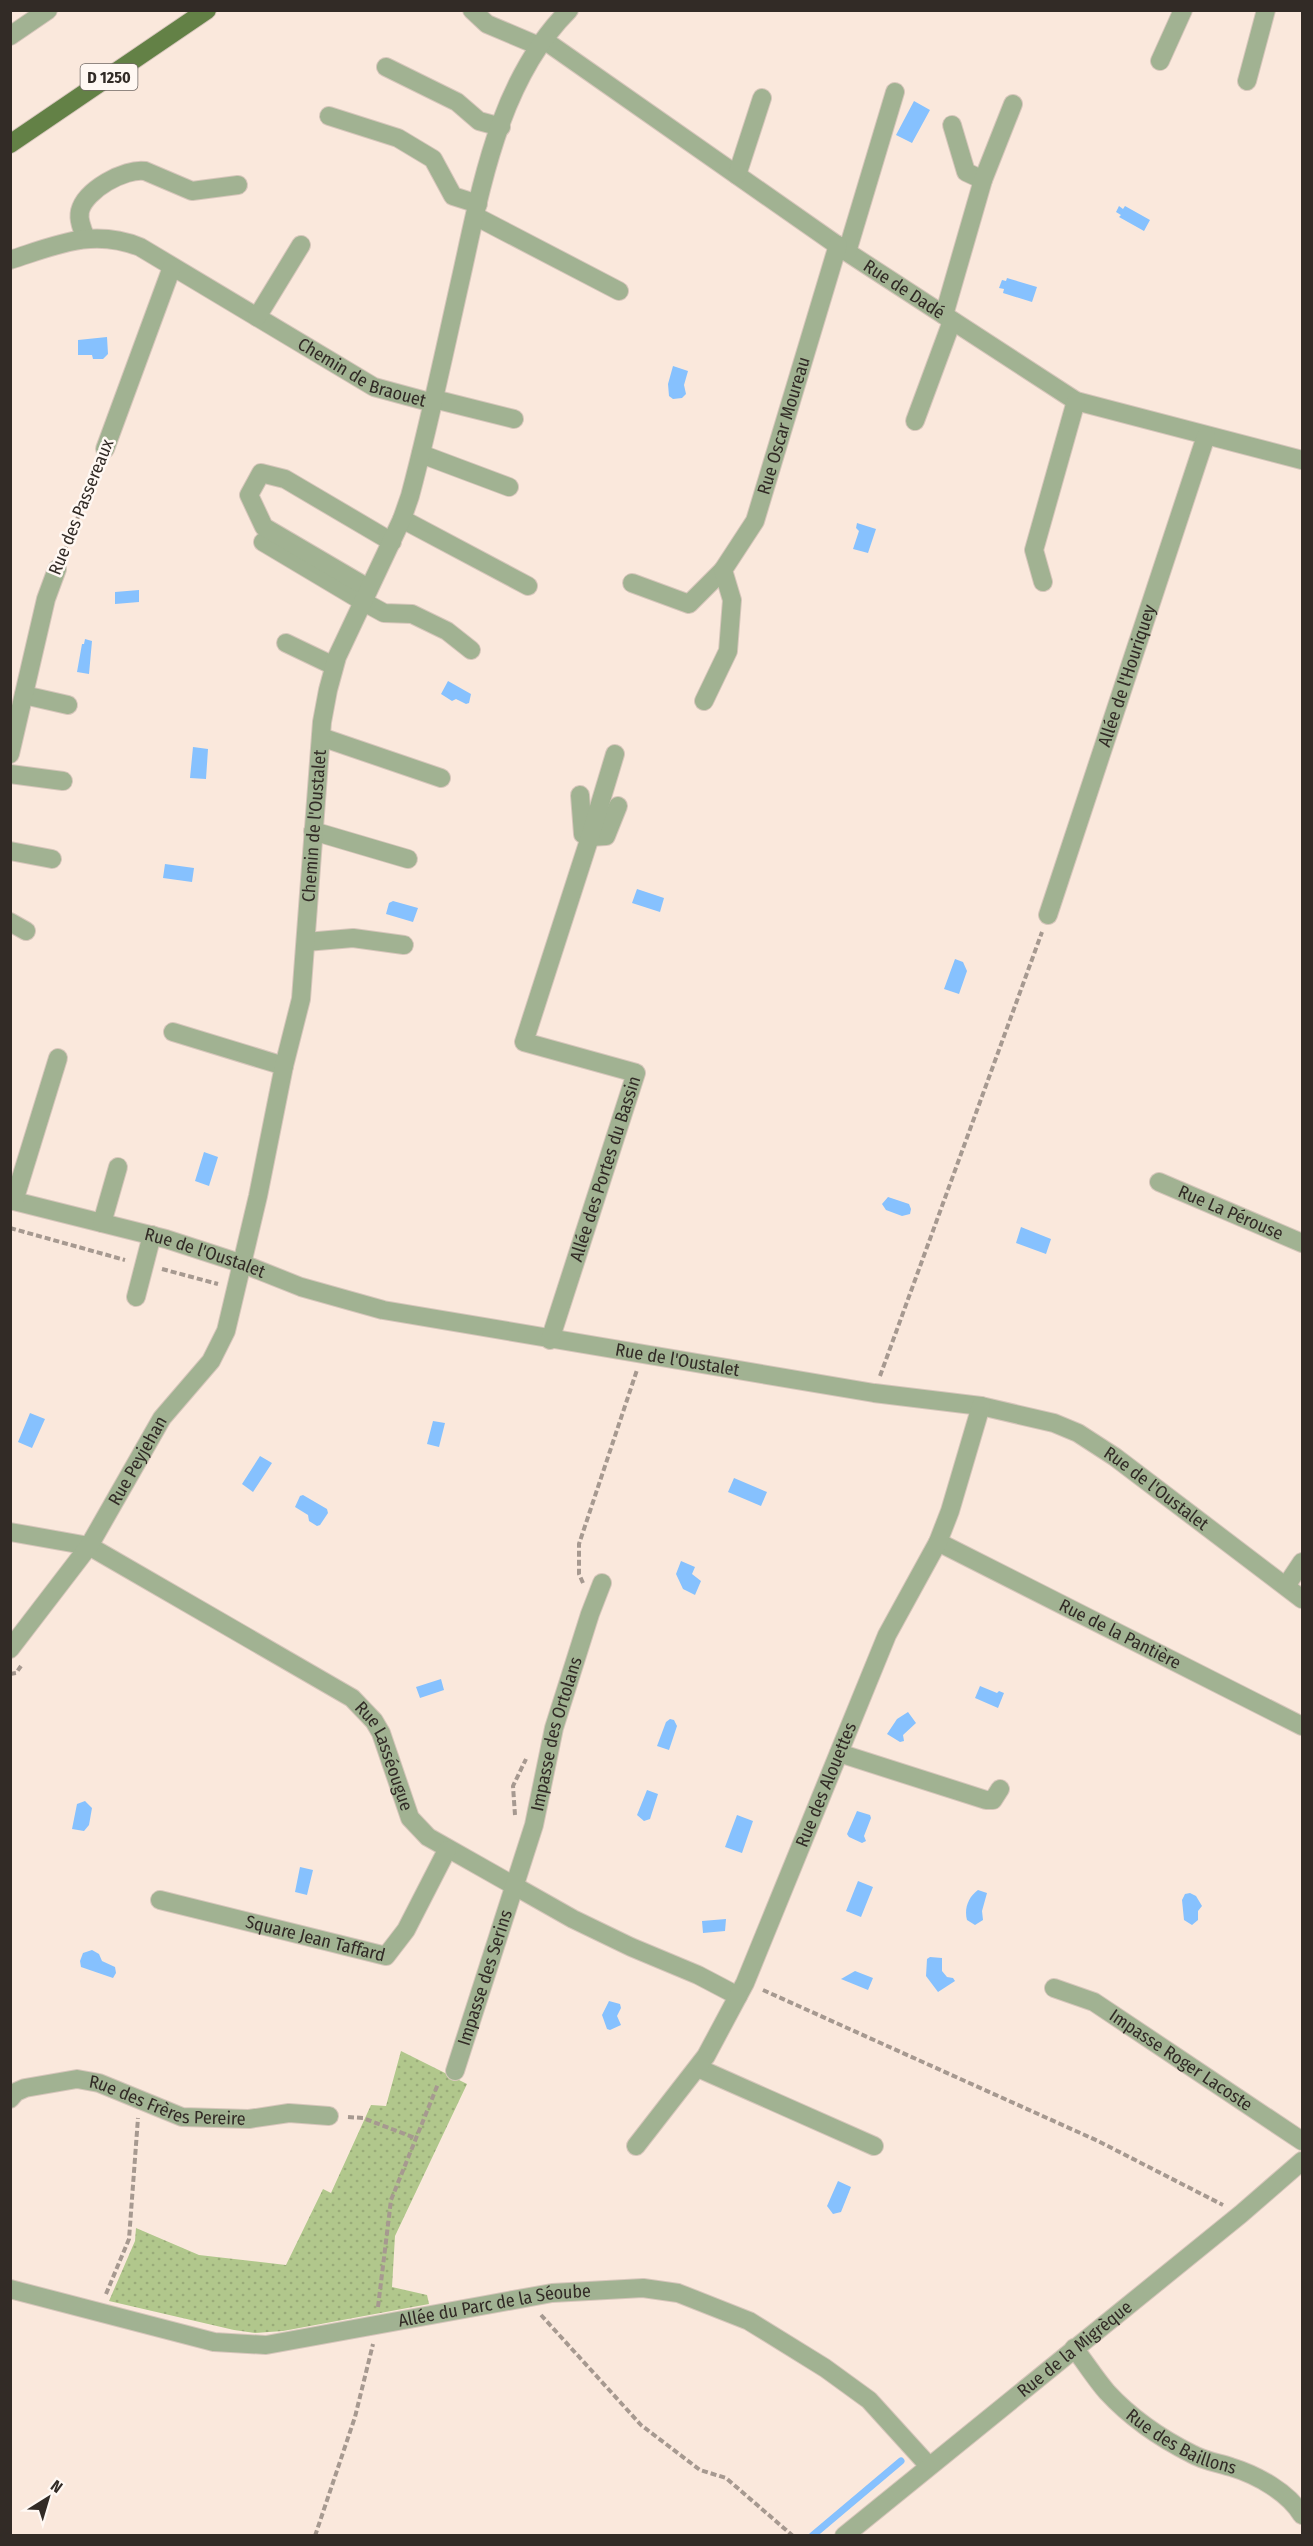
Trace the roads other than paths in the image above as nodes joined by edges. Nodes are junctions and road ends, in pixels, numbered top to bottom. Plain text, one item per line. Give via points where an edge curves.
1 (207, 10) edge
2 (471, 10) edge
3 (570, 10) edge
4 (1183, 10) edge
5 (1266, 10) edge
6 (45, 11) edge
7 (10, 36) edge
8 (542, 43) junction
9 (1160, 61) dead end
10 (386, 67) dead end
11 (1247, 81) dead end
12 (895, 92) dead end
13 (762, 98) dead end
14 (1012, 104) dead end
15 (329, 116) dead end
16 (952, 125) dead end
17 (501, 127) junction
18 (10, 144) edge
19 (737, 175) junction
20 (983, 180) junction
21 (238, 185) dead end
22 (477, 210) junction
23 (86, 238) junction
24 (301, 245) dead end
25 (842, 249) junction
26 (10, 260) edge
27 (172, 267) junction
28 (619, 291) dead end
29 (257, 317) junction
30 (948, 318) junction
31 (434, 401) junction
32 (1076, 401) junction
33 (514, 419) dead end
34 (915, 421) dead end
35 (1206, 436) junction
36 (105, 449) road end
37 (421, 454) junction
38 (1302, 460) edge
39 (509, 487) dead end
40 (402, 519) junction
41 (263, 542) dead end
42 (392, 542) junction
43 (57, 569) road end
44 (723, 570) junction
45 (1042, 582) dead end
46 (632, 583) dead end
47 (528, 586) dead end
48 (365, 595) junction
49 (286, 643) dead end
50 (471, 650) dead end
51 (334, 666) junction
52 (24, 696) junction
53 (704, 701) dead end
54 (68, 705) dead end
55 (321, 737) junction
56 (615, 753) dead end
57 (10, 754) edge
58 (10, 774) edge
59 (441, 777) dead end
60 (63, 781) dead end
61 (580, 795) dead end
62 (618, 806) dead end
63 (313, 831) junction
64 (590, 837) junction
65 (10, 851) edge
66 (52, 859) dead end
67 (408, 859) dead end
68 (1048, 915) road end
69 (10, 922) edge
70 (26, 932) dead end
71 (306, 942) junction
72 (404, 945) dead end
73 (173, 1032) dead end
74 (58, 1058) dead end
75 (284, 1066) junction
76 (118, 1167) dead end
77 (1159, 1182) dead end
78 (12, 1201) edge
79 (102, 1223) junction
80 (152, 1235) junction
81 (1302, 1243) edge
82 (243, 1264) junction
83 (135, 1298) dead end
84 (550, 1340) junction
85 (981, 1406) junction
86 (10, 1532) edge
87 (938, 1542) junction
88 (89, 1546) junction
89 (1302, 1562) edge
90 (1286, 1586) junction
91 (600, 1588) road end
92 (1302, 1599) edge
93 (10, 1649) edge
94 (1302, 1726) edge
95 (840, 1753) junction
96 (1000, 1789) dead end
97 (447, 1850) junction
98 (514, 1887) junction
99 (160, 1900) dead end
100 (1054, 1988) dead end
101 (742, 1989) junction
102 (698, 2068) junction
103 (455, 2071) dead end
104 (10, 2100) edge
105 (329, 2116) road end
106 (1302, 2141) edge
107 (636, 2146) dead end
108 (874, 2146) dead end
109 (1302, 2161) edge
110 (10, 2289) edge
111 (1074, 2348) junction
112 (929, 2466) junction
113 (1302, 2515) edge
114 (844, 2535) edge

1 - 18 main road, D 1250
2 - 8 street, Rue de Dadé via 487,24
3 - 8 street, Chemin de Braouet
4 - 9 street
5 - 11 street
6 - 7 street
8 - 17 street, Chemin de Braouet via 518,84
8 - 19 street, Rue de Dadé
10 - 17 street via 457,102 479,122
12 - 25 street, Rue Oscar Moureau
13 - 19 street
14 - 20 street
15 - 22 street via 398,138 433,159 453,196
16 - 20 street via 966,172
17 - 22 street, Chemin de Braouet
19 - 25 street, Rue de Dadé
20 - 30 street
21 - 23 street via 192,191 145,171 124,173 82,205 79,221
22 - 28 street
22 - 31 street, Chemin de Braouet
23 - 26 street, Chemin de Braouet
23 - 27 street, Chemin de Braouet via 128,242
24 - 29 street
25 - 30 street, Rue de Dadé
25 - 44 street, Rue Oscar Moureau via 755,521
27 - 29 street, Chemin de Braouet
27 - 36 street, Rue des Passereaux
29 - 31 street, Chemin de Braouet via 374,387
30 - 32 street, Rue de Dadé
30 - 34 street
31 - 33 street
31 - 37 street, Chemin de l'Oustalet
32 - 35 street, Rue de Dadé
32 - 45 street via 1034,550
35 - 38 street, Rue de Dadé
35 - 68 street, Allée de l'Houriquey
37 - 39 street
37 - 40 street, Chemin de l'Oustalet
40 - 42 street, Chemin de l'Oustalet
40 - 47 street
41 - 48 street
42 - 48 street, Chemin de l'Oustalet
42 - 48 street via 285,479 261,472 249,495 264,527
43 - 52 street, Rue des Passereaux via 45,599
44 - 46 street, Rue Oscar Moureau via 689,604
44 - 53 street via 732,600 728,651
48 - 50 street via 384,613 412,614 447,631
48 - 51 street, Chemin de l'Oustalet
49 - 51 street
51 - 55 street, Chemin de l'Oustalet
52 - 54 street
52 - 57 street, Rue des Passereaux
55 - 59 street
55 - 63 street, Chemin de l'Oustalet
56 - 64 street
58 - 60 street
61 - 64 street via 583,834
62 - 64 street via 606,836
63 - 67 street
63 - 71 street, Chemin de l'Oustalet
64 - 84 street, Allée des Portes du Bassin via 524,1042 636,1073
65 - 66 street
69 - 70 street
71 - 72 street via 353,938
71 - 75 street, Chemin de l'Oustalet via 301,999
73 - 75 street
74 - 78 street
75 - 82 street, Chemin de l'Oustalet
76 - 79 street
77 - 81 street, Rue La Pérouse
78 - 79 street, Rue de l'Oustalet
79 - 80 street, Rue de l'Oustalet
80 - 82 street, Rue de l'Oustalet
80 - 83 street
82 - 84 street, Rue de l'Oustalet via 301,1287 383,1310
82 - 88 street, Rue Peyjehan via 221,1346 162,1418
84 - 85 street, Rue de l'Oustalet via 874,1393
85 - 87 street, Rue des Alouettes
85 - 90 street, Rue de l'Oustalet via 1035,1417 1077,1433 1115,1457
86 - 88 street
87 - 94 street, Rue de la Pantière
87 - 95 street, Rue des Alouettes via 887,1635
88 - 93 street, Rue Peyjehan
88 - 97 street, Rue Lasséougue via 360,1704 381,1733 410,1818 417,1829
89 - 90 street
90 - 92 street, Rue de l'Oustalet
91 - 98 street, Impasse des Ortolans via 554,1728 538,1813
95 - 96 street via 986,1800 993,1800
95 - 101 street, Rue des Alouettes
97 - 98 street, Rue Lasséougue
97 - 99 street, Square Jean Taffard via 406,1930 386,1956
98 - 101 street, Rue Lasséougue via 604,1935
98 - 103 street, Impasse des Serins
100 - 106 street, Impasse Roger Lacoste via 1094,2002
101 - 102 street, Rue des Alouettes
102 - 107 street, Rue des Alouettes
102 - 108 street
104 - 105 street, Rue des Frères Pereire via 25,2088 76,2079 99,2083 182,2117 249,2119 289,2113
109 - 111 street, Rue de la Migrèque
110 - 112 street, Allée du Parc de la Séoube via 214,2342 266,2345 552,2293 643,2288 678,2294 748,2321 825,2368 869,2400
111 - 112 street, Rue de la Migrèque
111 - 113 street, Rue des Baillons via 1107,2392 1128,2412 1195,2456 1233,2467 1275,2488
112 - 114 street, Rue de la Migrèque

